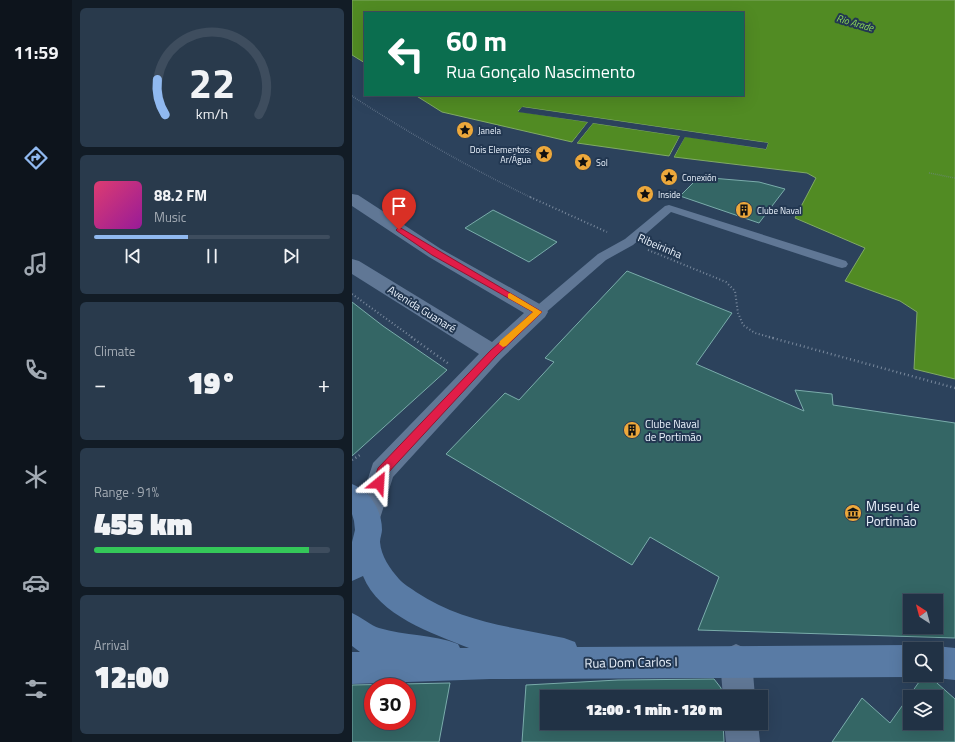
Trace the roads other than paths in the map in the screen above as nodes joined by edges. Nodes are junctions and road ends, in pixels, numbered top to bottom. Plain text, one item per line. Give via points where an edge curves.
1 (352, 199) edge
2 (842, 264) dead end
3 (352, 265) edge
4 (538, 312) junction
5 (493, 353) junction
6 (352, 496) edge
7 (367, 530) junction
8 (352, 567) edge
9 (352, 628) edge
10 (736, 660) junction
11 (903, 661) edge
12 (490, 663) junction
13 (612, 663) junction
14 (943, 663) edge
15 (955, 664) edge
16 (352, 668) edge
17 (738, 690) edge
18 (742, 730) edge
19 (743, 742) edge

1 - 4 street via 435,253
2 - 4 lane via 669,208 629,242 602,257
3 - 5 street, Avenida Guanaré
4 - 5 street
5 - 7 street via 382,471
6 - 7 street via 360,502
7 - 8 street via 362,553
7 - 13 street via 374,569 390,591 423,614 474,636
9 - 12 street via 372,642
10 - 11 street, Rua Dom Carlos I
10 - 13 street, Rua Dom Carlos I
10 - 17 street
12 - 13 street, Rua Dom Carlos I
12 - 16 street, Rua Dom Carlos I
14 - 15 street
18 - 19 street

